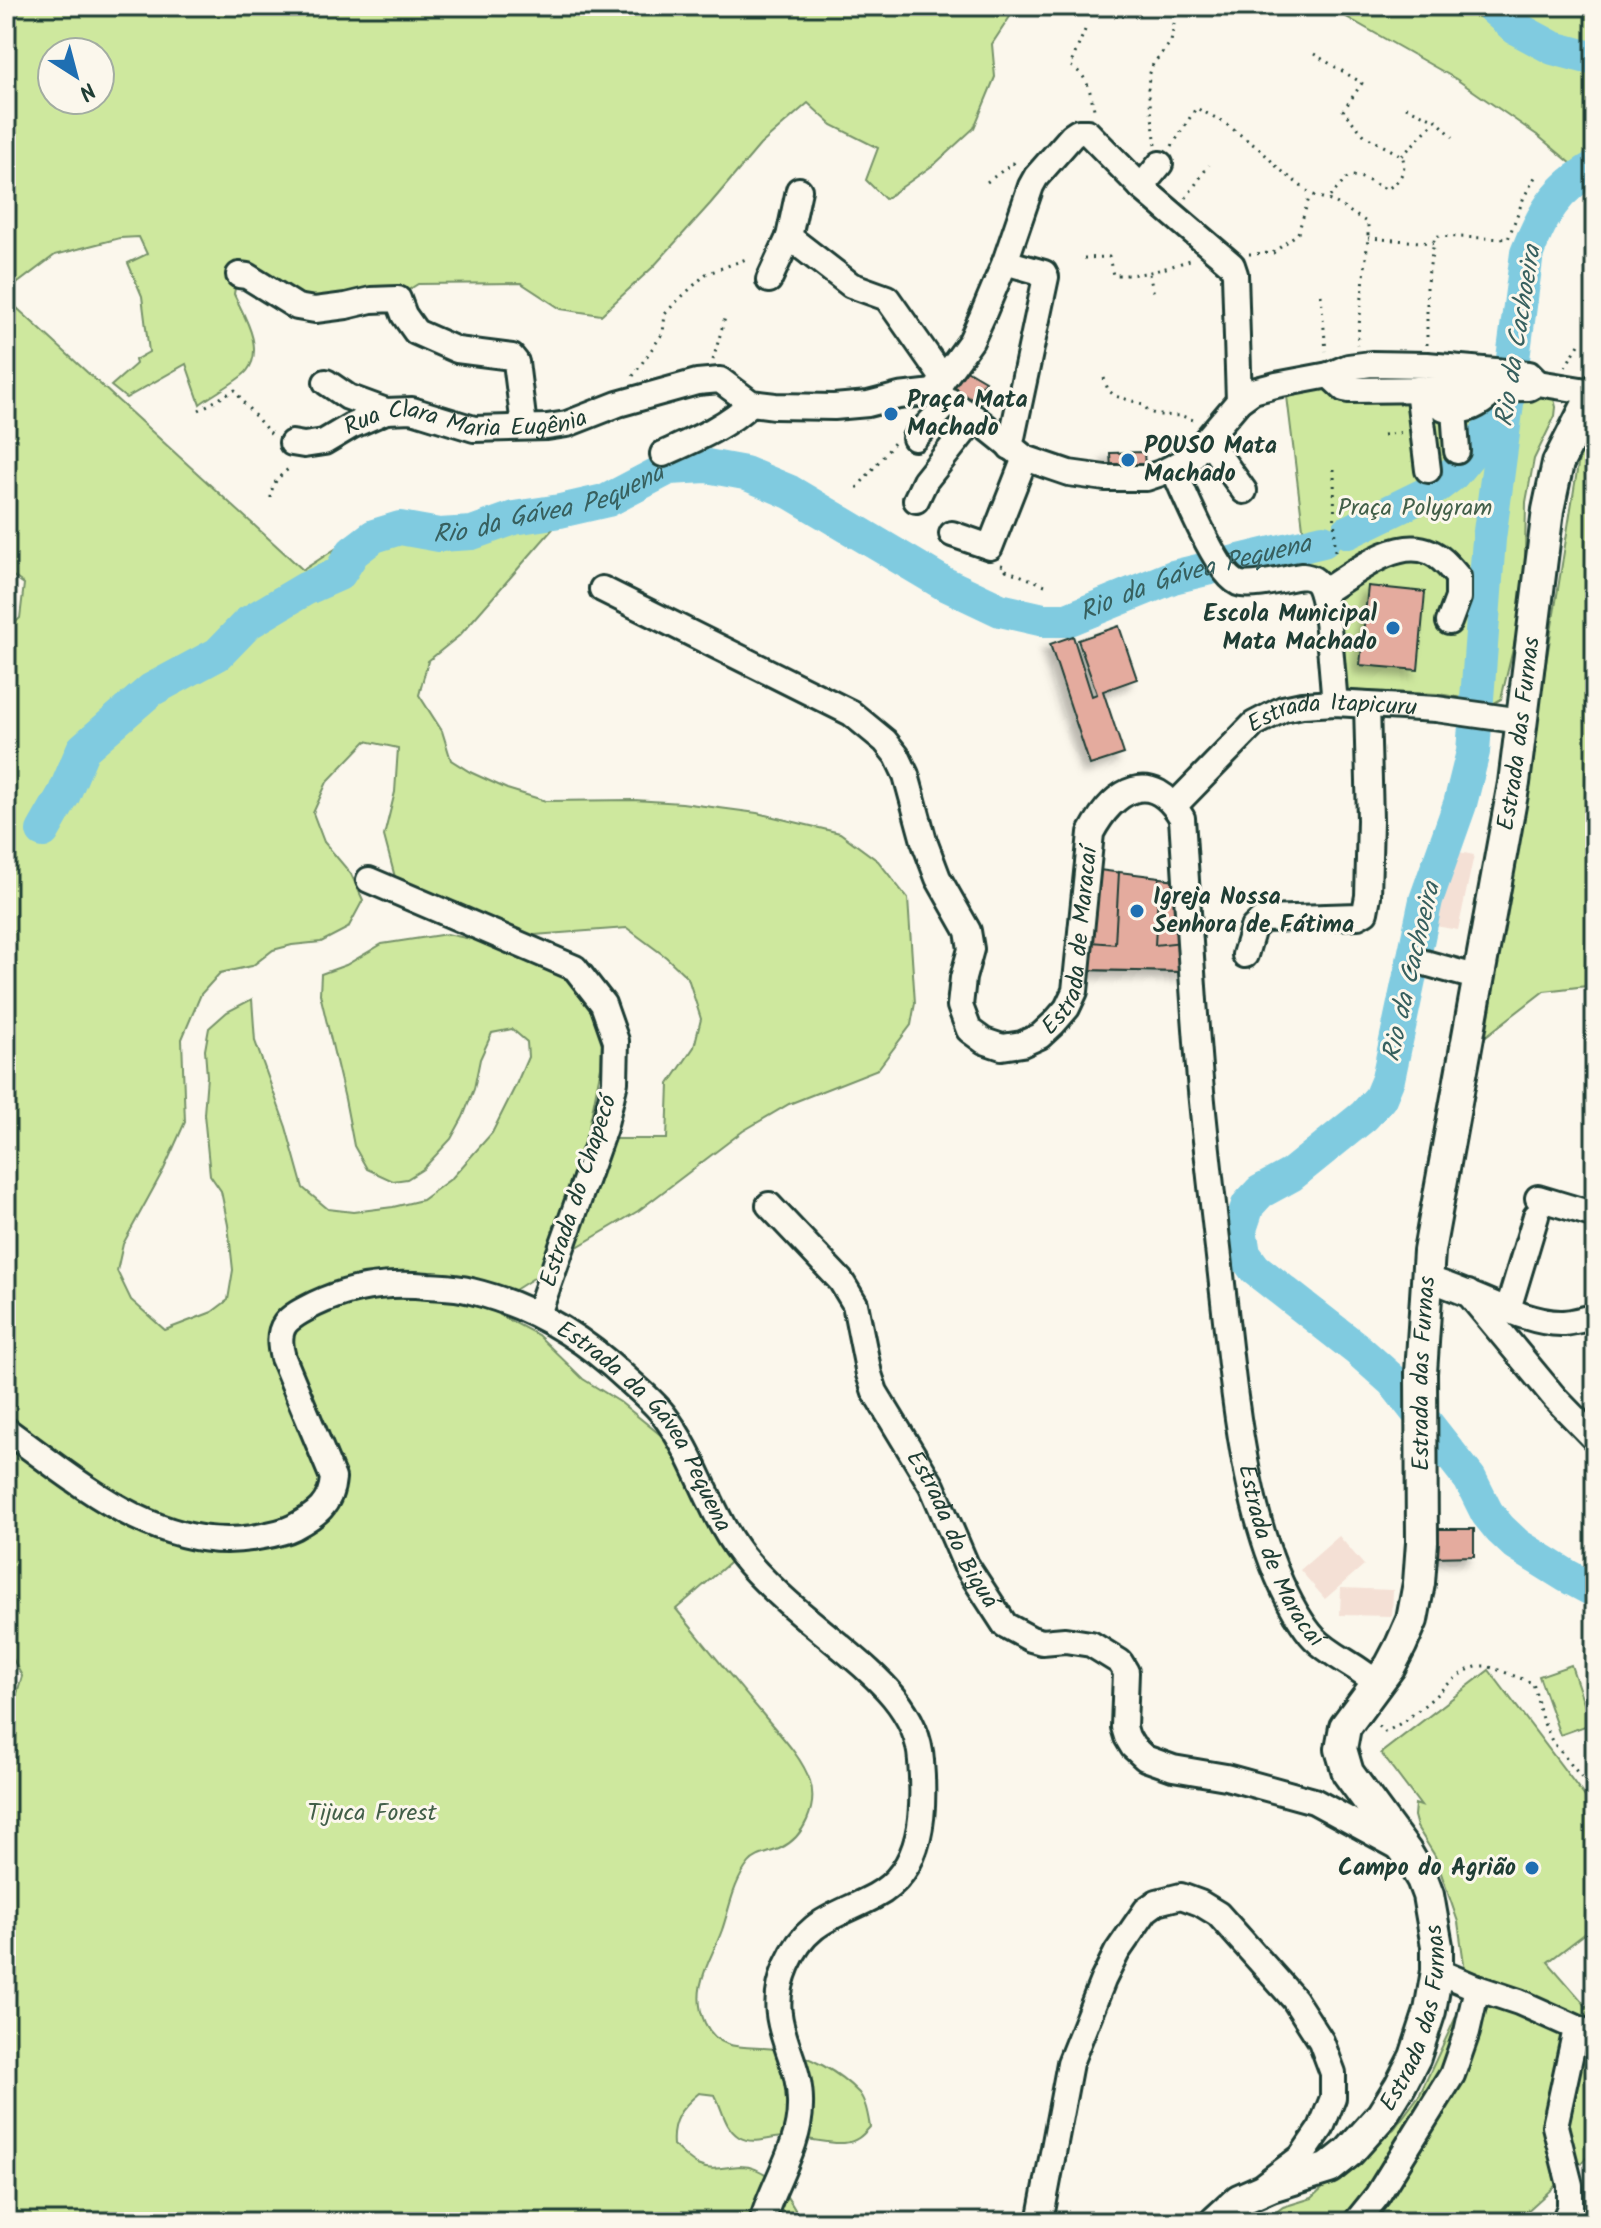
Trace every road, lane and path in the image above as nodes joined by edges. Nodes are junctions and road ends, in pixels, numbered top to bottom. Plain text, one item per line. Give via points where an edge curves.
1 (1177, 6) edge
2 (1085, 30) dead end
3 (1314, 54) dead end
4 (1406, 107) dead end
5 (1436, 120) junction
6 (1453, 137) dead end
7 (1092, 138) junction
8 (1402, 156) junction
9 (1160, 164) junction
10 (1209, 165) dead end
11 (1535, 177) dead end
12 (987, 182) dead end
13 (1031, 186) junction
14 (1141, 187) junction
15 (799, 190) dead end
16 (1311, 194) junction
17 (1327, 200) junction
18 (1176, 215) junction
19 (789, 237) junction
20 (1368, 238) junction
21 (1433, 243) junction
22 (1218, 251) junction
23 (1084, 258) dead end
24 (746, 259) dead end
25 (1011, 264) junction
26 (1149, 274) junction
27 (239, 275) dead end
28 (769, 280) dead end
29 (1154, 294) dead end
30 (1321, 295) dead end
31 (726, 314) dead end
32 (1582, 340) dead end
33 (1358, 365) junction
34 (1329, 375) junction
35 (1104, 378) dead end
36 (714, 380) junction
37 (1422, 381) junction
38 (326, 382) dead end
39 (1522, 382) junction
40 (942, 390) junction
41 (1594, 391) edge
42 (1239, 401) junction
43 (751, 403) junction
44 (618, 404) junction
45 (199, 410) dead end
46 (1454, 410) junction
47 (386, 411) junction
48 (975, 418) junction
49 (524, 426) junction
50 (1211, 433) junction
51 (906, 438) joint
52 (292, 443) joint
53 (1016, 449) junction
54 (1457, 451) dead end
55 (663, 454) dead end
56 (1173, 468) junction
57 (1334, 469) dead end
58 (1428, 470) dead end
59 (857, 488) dead end
60 (1244, 491) dead end
61 (916, 500) dead end
62 (952, 534) dead end
63 (986, 546) junction
64 (1335, 548) dead end
65 (1045, 585) dead end
66 (602, 589) dead end
67 (1322, 593) junction
68 (1449, 622) dead end
69 (1335, 703) junction
70 (1367, 705) junction
71 (1508, 718) junction
72 (1175, 805) junction
73 (369, 880) dead end
74 (1245, 955) dead end
75 (1425, 963) dead end
76 (1479, 978) junction
77 (769, 1205) dead end
78 (1595, 1215) edge
79 (1427, 1279) junction
80 (1468, 1293) junction
81 (1508, 1309) junction
82 (538, 1314) junction
83 (1595, 1316) edge
84 (6, 1430) edge
85 (1595, 1439) edge
86 (1370, 1695) junction
87 (1595, 1794) edge
88 (1406, 1852) junction
89 (1437, 1971) junction
90 (1477, 1988) junction
91 (1586, 2032) edge
92 (1254, 2192) junction
93 (762, 2222) edge
94 (1040, 2222) edge
95 (1215, 2222) edge
96 (1356, 2222) edge
97 (1564, 2222) edge

1 - 9 path via 1171,42 1153,64 1148,89
2 - 7 path via 1070,66 1081,71 1086,82 1096,117
3 - 8 path via 1362,83 1343,111 1365,136
4 - 5 path
5 - 6 path
5 - 8 path
7 - 13 street via 1078,132 1066,141
7 - 14 street
8 - 17 path via 1405,165 1393,186 1387,189 1349,176
9 - 14 street
9 - 16 path via 1196,108 1222,121
10 - 18 path
11 - 21 path via 1508,239 1435,236
12 - 13 path via 1013,163
13 - 25 street
14 - 18 street
15 - 19 street
16 - 17 path
16 - 22 path via 1298,233 1273,253
17 - 20 path via 1368,223
18 - 22 street
19 - 28 street
19 - 40 street via 851,285 887,298
20 - 21 path
20 - 33 path
21 - 37 path
22 - 26 path
22 - 42 street via 1235,274
23 - 26 path via 1109,257 1113,275
24 - 44 path via 706,274 665,314 663,333
25 - 40 street
25 - 53 street via 1046,277
26 - 29 path
27 - 49 street via 297,307 315,310 398,299 416,332 457,350 512,357
30 - 34 path
31 - 36 path
32 - 39 path
33 - 34 street
33 - 37 street
34 - 37 street via 1349,390
34 - 42 street via 1253,391
35 - 50 path via 1115,396 1159,415 1182,416
36 - 43 street
36 - 44 street, Rua Clara Maria Eugênia
37 - 39 street
37 - 46 street via 1434,404
37 - 58 street
38 - 47 street
39 - 41 street
39 - 46 street via 1471,409
40 - 43 street via 834,407
40 - 48 street
40 - 51 street
41 - 71 main road, Estrada das Furnas via 1558,463
42 - 50 street
43 - 55 street via 711,432
44 - 49 street, Rua Clara Maria Eugênia via 567,424
45 - 52 path via 235,390 269,432
46 - 54 street
47 - 49 street, Rua Clara Maria Eugênia via 412,410 474,429
47 - 52 street, Rua Clara Maria Eugênia via 324,442
48 - 53 street
48 - 61 street
50 - 56 street via 1191,458
50 - 60 street
51 - 59 path
53 - 56 street via 1069,473 1105,478 1146,478
53 - 63 street
56 - 67 street via 1221,564 1237,582 1311,577
57 - 64 path
62 - 63 street
63 - 65 path via 987,560
66 - 72 street, Estrada de Maracaí via 851,713 885,741 906,775 938,878 968,931 971,949 960,1006 969,1030 984,1041 1002,1047 1022,1044 1040,1036 1067,1008 1075,991 1091,833 1101,814 1136,789 1158,791
67 - 68 street via 1369,562 1422,549 1442,559 1458,577 1458,598
67 - 69 street
69 - 70 street, Estrada Itapicuru
69 - 72 street, Estrada Itapicuru via 1283,709 1254,724
70 - 71 street, Estrada Itapicuru
70 - 74 street via 1370,820 1365,912 1263,919 1253,928
71 - 76 main road, Estrada das Furnas via 1514,783
72 - 86 street, Estrada de Maracaí via 1182,818 1201,1090 1230,1352 1253,1494 1261,1530 1297,1615 1313,1637 1362,1669
73 - 82 street, Estrada do Chapecó via 575,968 603,1004 616,1041 615,1082 604,1128
75 - 76 street
76 - 79 main road, Estrada das Furnas
77 - 88 street, Estrada do Biguá via 841,1281 855,1304 875,1392 932,1486 966,1565 1005,1625 1042,1642 1091,1644 1120,1662 1126,1672 1124,1727 1145,1758 1314,1801
78 - 81 street via 1537,1207
79 - 80 street
79 - 86 main road, Estrada das Furnas via 1419,1583 1412,1620
80 - 81 street
80 - 85 street
81 - 83 street via 1564,1323
82 - 84 street, Estrada da Gávea Pequena via 467,1289 392,1284 327,1298 290,1318 281,1328 283,1358 333,1478 325,1504 283,1533 235,1541 156,1527 85,1487
82 - 93 street, Estrada da Gávea Pequena via 590,1347 662,1413 736,1549 782,1598 888,1689 915,1733 921,1757 916,1851 903,1874 877,1895 813,1929 795,1947 782,1978 780,2029 801,2105 789,2156
86 - 87 path via 1368,1719 1385,1732 1449,1682 1478,1667 1533,1683 1552,1741
86 - 88 main road, Estrada das Furnas via 1345,1727 1342,1758
88 - 89 main road, Estrada das Furnas via 1428,1895
89 - 90 street
89 - 92 main road, Estrada das Furnas via 1415,2057 1367,2134 1329,2168
90 - 91 street
90 - 96 street via 1452,2075
91 - 97 street via 1555,2126 1570,2185
92 - 94 street via 1301,2157 1321,2128 1333,2098 1333,2073 1321,2041 1294,1999 1218,1914 1181,1896 1146,1910 1103,1980 1070,2063
92 - 95 main road, Estrada das Furnas

